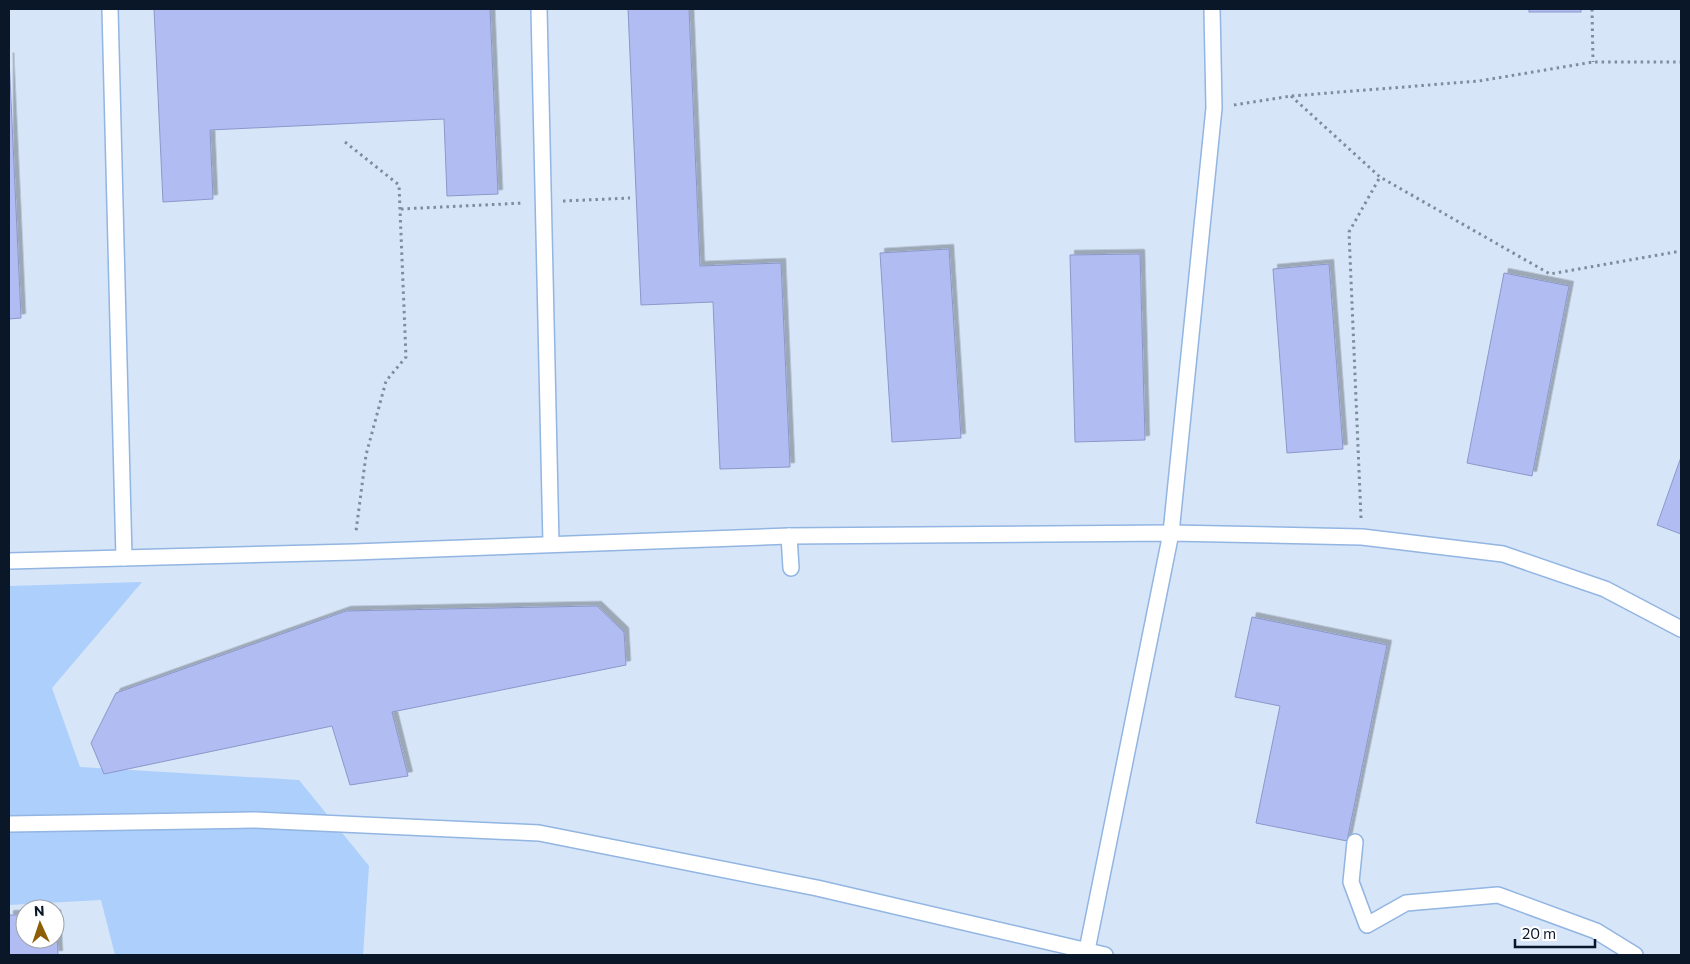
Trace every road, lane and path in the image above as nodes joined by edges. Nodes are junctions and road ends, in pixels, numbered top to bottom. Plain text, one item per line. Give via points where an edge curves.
1 (110, 9) edge
2 (539, 9) edge
3 (1212, 9) edge
4 (1592, 9) edge
5 (1593, 62) junction
6 (1681, 62) edge
7 (1291, 96) junction
8 (1214, 108) junction
9 (345, 142) dead end
10 (1380, 177) junction
11 (630, 198) dead end
12 (544, 202) junction
13 (401, 209) junction
14 (1681, 251) edge
15 (1171, 533) junction
16 (789, 536) junction
17 (1362, 537) junction
18 (550, 544) junction
19 (354, 552) junction
20 (124, 558) junction
21 (9, 561) edge
22 (790, 568) dead end
23 (1681, 629) edge
24 (9, 824) edge
25 (1355, 842) dead end
26 (1086, 953) edge
27 (1105, 955) edge
28 (1635, 955) edge

1 - 20 lane
2 - 12 lane
3 - 8 lane
4 - 5 path
5 - 6 path
5 - 7 path via 1479,81
7 - 8 path
7 - 10 path
8 - 15 lane
9 - 13 path via 399,185
10 - 14 path via 1550,274
10 - 17 path via 1349,232
11 - 12 path
12 - 13 path
12 - 18 lane
13 - 19 path via 406,357 386,381 366,455
15 - 16 lane
15 - 17 lane
15 - 26 lane
16 - 18 lane
16 - 22 lane
17 - 23 lane via 1504,554 1606,589
18 - 19 lane
19 - 20 lane
20 - 21 lane
24 - 26 lane via 255,820 539,833 818,888
25 - 28 lane via 1351,882 1366,925 1406,903 1498,895 1596,931
26 - 27 lane

